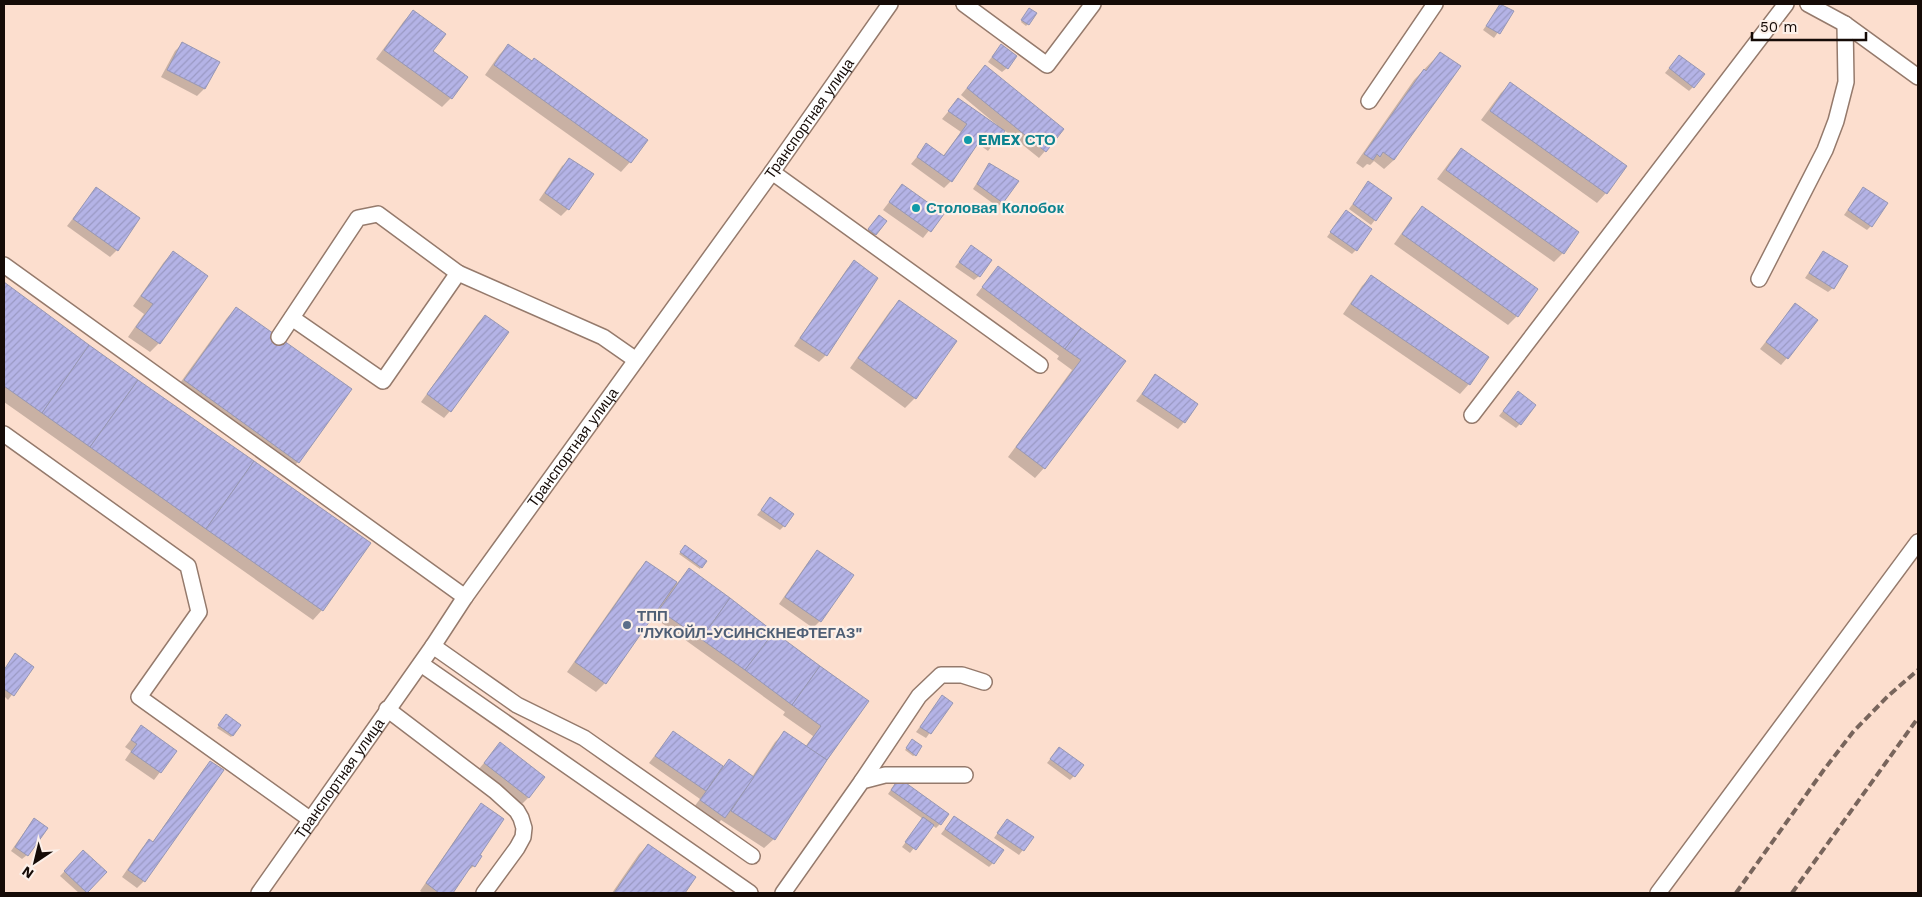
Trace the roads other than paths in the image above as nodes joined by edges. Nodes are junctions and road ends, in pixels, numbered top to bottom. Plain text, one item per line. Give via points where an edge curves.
1 (890, 4) edge
2 (964, 4) edge
3 (1093, 4) edge
4 (1435, 4) edge
5 (1786, 4) edge
6 (1808, 4) edge
7 (1845, 24) junction
8 (1918, 77) edge
9 (1368, 101) dead end
10 (772, 172) junction
11 (4, 265) edge
12 (458, 273) junction
13 (1759, 279) dead end
14 (292, 318) junction
15 (279, 337) dead end
16 (636, 360) junction
17 (1040, 365) dead end
18 (1472, 414) dead end
19 (4, 434) edge
20 (1918, 542) edge
21 (466, 597) junction
22 (433, 646) junction
23 (421, 664) junction
24 (984, 682) dead end
25 (387, 709) junction
26 (965, 775) dead end
27 (862, 781) junction
28 (311, 820) junction
29 (752, 856) dead end
30 (259, 893) edge
31 (484, 893) edge
32 (750, 893) edge
33 (783, 893) edge
34 (1658, 893) edge

1 - 10 street, Транспортная улица
2 - 3 street via 1047,65
4 - 9 street
5 - 18 street
6 - 7 street
7 - 8 street
7 - 13 street via 1846,82 1826,150
10 - 16 street, Транспортная улица
10 - 17 street
11 - 21 street
12 - 14 street via 378,214 358,218
12 - 14 street via 383,381
12 - 16 street via 603,337
14 - 15 street
16 - 21 street, Транспортная улица
19 - 28 street via 188,566 199,612 139,698
20 - 34 street
21 - 22 street, Транспортная улица
22 - 23 street, Транспортная улица
22 - 29 street via 516,704 584,738
23 - 25 street, Транспортная улица
23 - 32 street
24 - 27 street via 962,675 941,675 919,696
25 - 28 street, Транспортная улица
25 - 31 street via 495,791 521,818 523,837
26 - 27 street via 885,775
27 - 33 street
28 - 30 street, Транспортная улица

